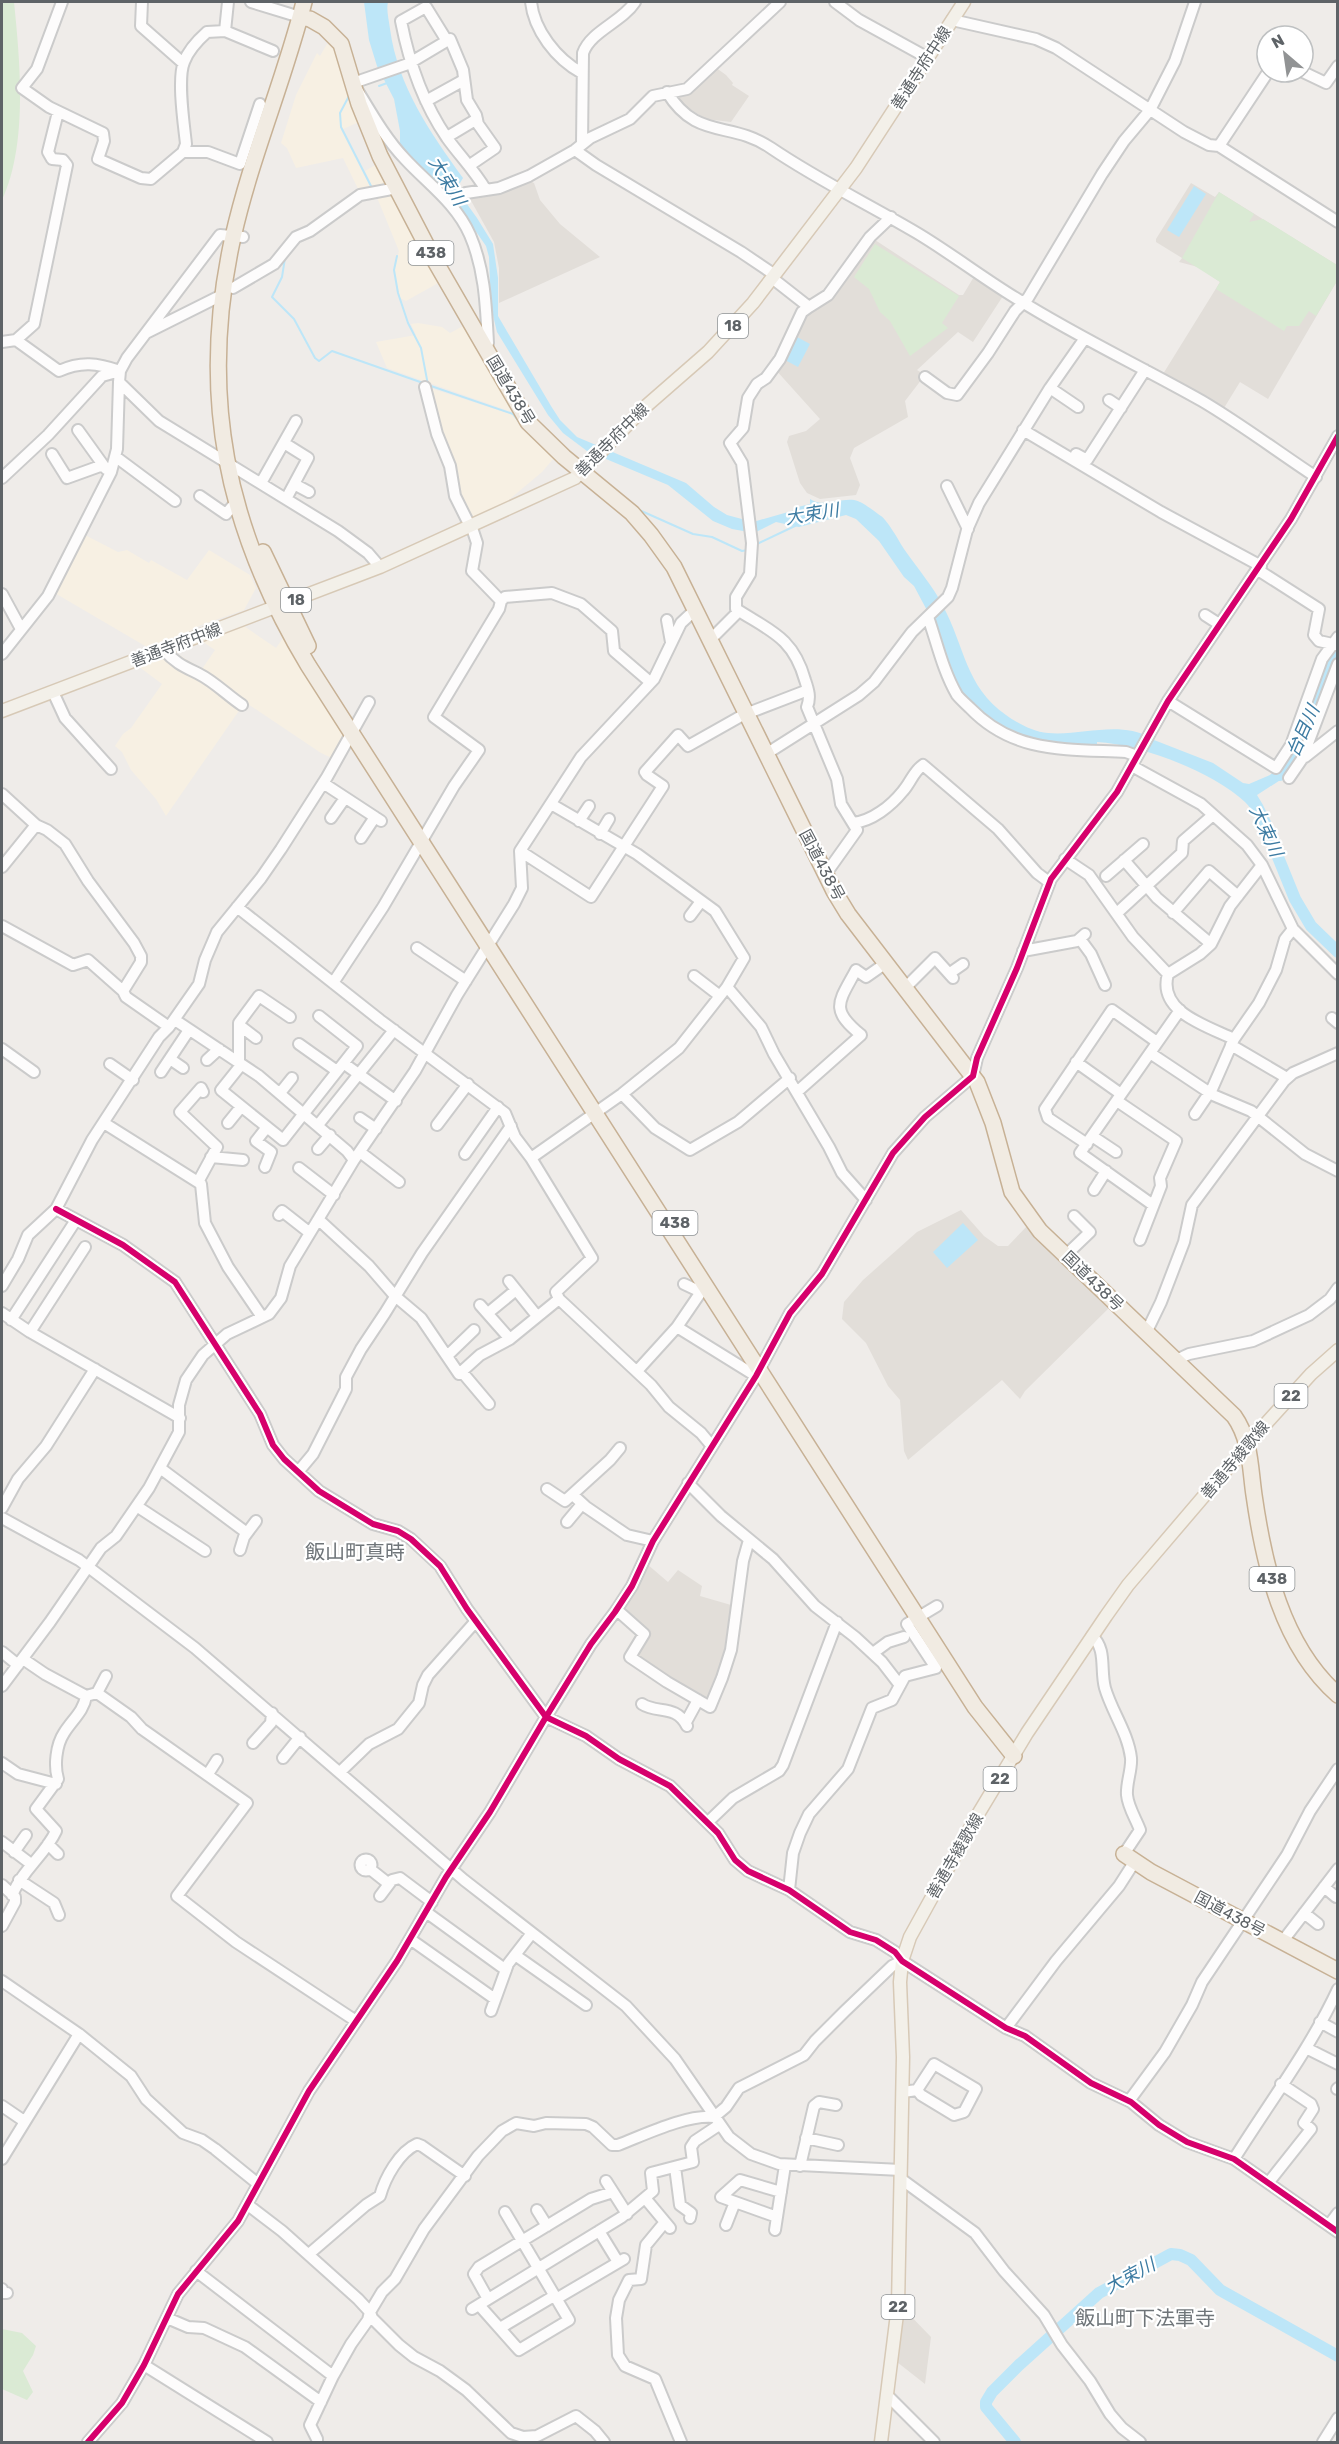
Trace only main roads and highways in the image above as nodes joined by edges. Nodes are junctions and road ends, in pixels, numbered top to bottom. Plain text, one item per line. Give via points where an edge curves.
1 (304, 2) edge
2 (314, 2) edge
3 (964, 2) edge
4 (305, 18) junction
5 (233, 468) junction
6 (582, 471) junction
7 (281, 606) junction
8 (2, 711) edge
9 (598, 1111) junction
10 (1338, 1350) edge
11 (759, 1369) junction
12 (1248, 1445) junction
13 (1338, 1695) edge
14 (1016, 1752) junction
15 (1129, 1858) road end
16 (1338, 1971) edge
17 (881, 2442) edge

1 - 4 highway, 438
2 - 4 highway, 438
3 - 6 main road, 善通寺府中線 / 18 via 840,189 753,303 708,352 652,400
4 - 5 highway, 438 via 261,136 218,338 219,398
4 - 6 highway, 国道438号 / 438 via 330,32 341,44 373,141 528,422
5 - 7 highway, 438
5 - 7 highway, 438 via 236,502 255,561
6 - 7 main road, 善通寺府中線 / 18 via 568,483 380,567
6 - 12 highway, 国道438号 / 438 via 617,499 674,567 825,875 848,914 973,1076 990,1113 1012,1192 1040,1231 1234,1416
7 - 8 main road, 善通寺府中線 / 18
7 - 9 highway, 438 via 308,665 353,727
9 - 11 highway, 438
9 - 11 highway, 438 via 703,1289
10 - 12 main road, 善通寺綾歌線 / 22 via 1304,1381
11 - 14 highway, 438 via 926,1612 975,1707
12 - 13 highway, 国道438号 / 438 via 1259,1521 1282,1613 1304,1656
12 - 14 main road, 善通寺綾歌線 / 22 via 1128,1586
14 - 17 main road, 善通寺綾歌線 / 22 via 918,1921 902,1961 898,2306
15 - 16 highway, 国道438号

